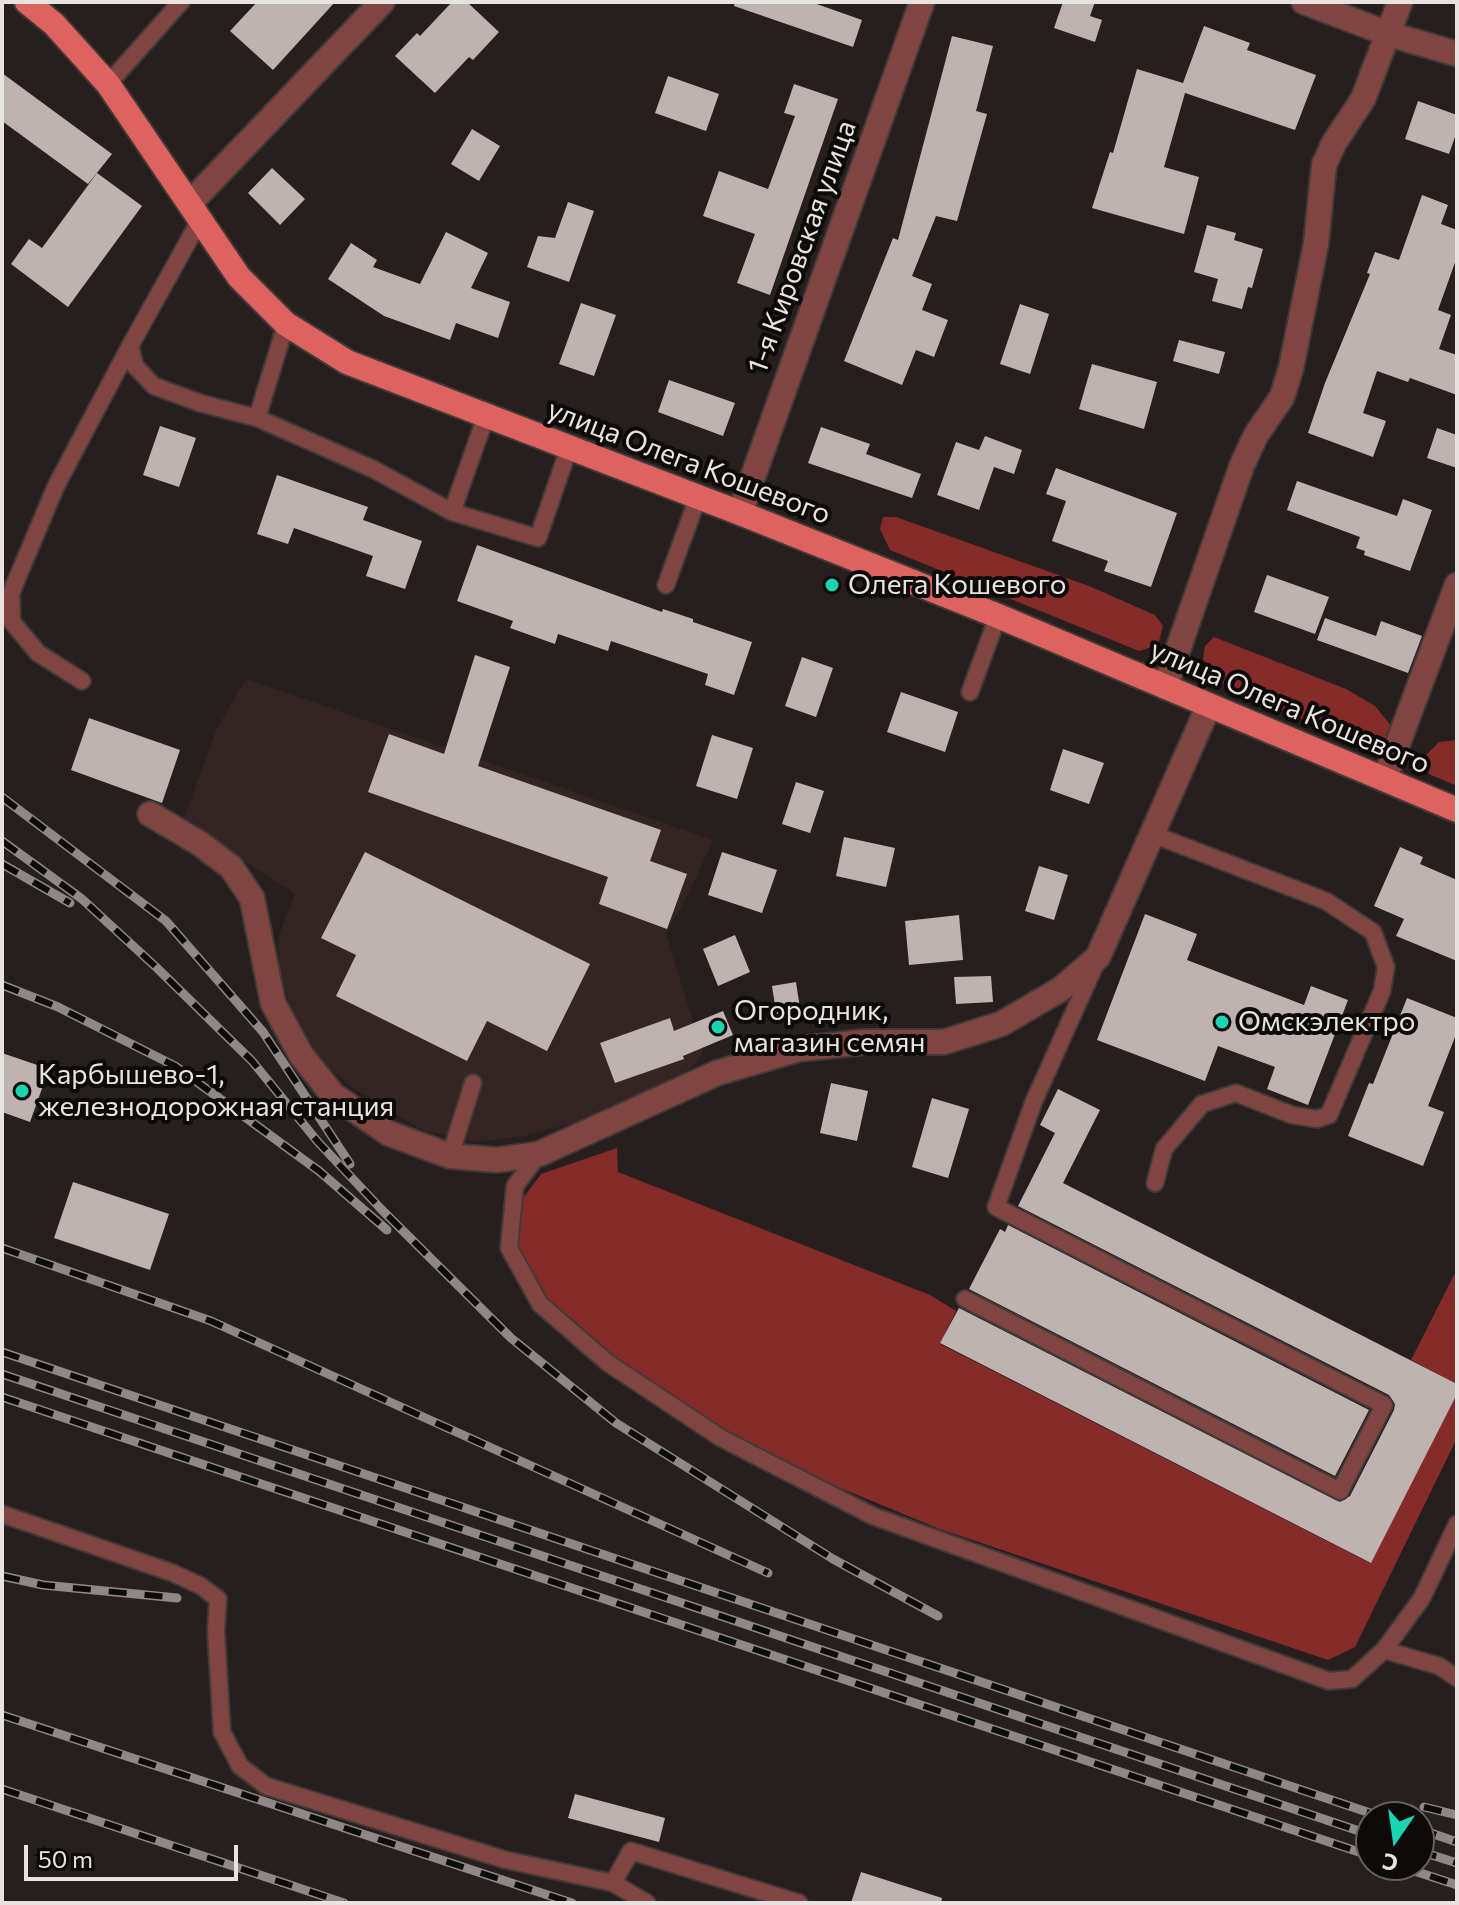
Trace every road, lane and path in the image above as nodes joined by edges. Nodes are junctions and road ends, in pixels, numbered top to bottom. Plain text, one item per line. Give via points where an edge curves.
1 (27, 2) edge
2 (181, 2) edge
3 (382, 2) edge
4 (922, 2) edge
5 (1304, 2) edge
6 (1400, 2) edge
7 (1389, 34) junction
8 (1457, 54) edge
9 (108, 84) junction
10 (195, 211) junction
11 (286, 324) junction
12 (130, 346) junction
13 (486, 416) junction
14 (257, 418) junction
15 (569, 448) junction
16 (698, 497) junction
17 (452, 512) junction
18 (740, 513) junction
19 (666, 585) dead end
20 (1457, 585) edge
21 (998, 616) junction
22 (82, 681) dead end
23 (1165, 687) junction
24 (970, 692) dead end
25 (1209, 705) junction
26 (1385, 778) junction
27 (1457, 810) edge
28 (150, 814) dead end
29 (1152, 834) junction
30 (1098, 957) junction
31 (473, 1083) dead end
32 (539, 1154) junction
33 (450, 1156) junction
34 (1155, 1183) dead end
35 (965, 1299) dead end
36 (2, 1514) edge
37 (1457, 1524) edge
38 (1384, 1650) junction
39 (1457, 1678) edge
40 (613, 1883) junction
41 (647, 1903) edge
42 (799, 1903) edge

1 - 9 main road, улица Олега Кошевого
2 - 9 lane
3 - 10 street
4 - 18 street, 1-я Кировская улица
5 - 7 street
6 - 7 street
7 - 8 street
7 - 23 street via 1363,99 1324,165 1316,244 1291,368 1282,397 1242,465
9 - 10 main road, улица Олега Кошевого
10 - 11 main road, улица Олега Кошевого via 239,277
10 - 12 lane
11 - 13 main road, улица Олега Кошевого via 347,362
11 - 14 lane
12 - 14 lane via 135,366 154,386
12 - 22 lane via 56,486 11,593 12,622 38,653
13 - 15 main road, улица Олега Кошевого
13 - 17 lane
14 - 17 lane via 373,469
15 - 16 main road, улица Олега Кошевого
15 - 17 lane via 538,538
16 - 18 main road, улица Олега Кошевого
16 - 19 lane
18 - 21 main road, улица Олега Кошевого
20 - 26 street
21 - 23 main road, улица Олега Кошевого
21 - 24 lane
23 - 25 main road, улица Олега Кошевого
25 - 26 main road, улица Олега Кошевого
25 - 29 street
26 - 27 main road, улица Олега Кошевого
28 - 33 street via 231,867 252,898 273,1003 301,1055 333,1095 388,1133
29 - 30 street
29 - 34 lane via 1326,901 1373,932 1386,967 1382,991 1329,1115 1292,1115 1236,1093 1202,1104 1164,1149
30 - 32 street via 1061,989 1001,1024 944,1042 799,1049 717,1073
30 - 35 lane via 1034,1101 996,1207 1384,1405 1340,1491
31 - 33 lane
32 - 33 street via 497,1160
32 - 38 lane via 515,1186 509,1248 540,1304 608,1363 721,1438 873,1516 1329,1681 1352,1679
36 - 40 lane via 173,1573 218,1599 222,1732 240,1766 266,1786 506,1860
37 - 38 lane via 1422,1598
38 - 39 lane via 1439,1666
40 - 41 lane
40 - 42 lane via 631,1851

